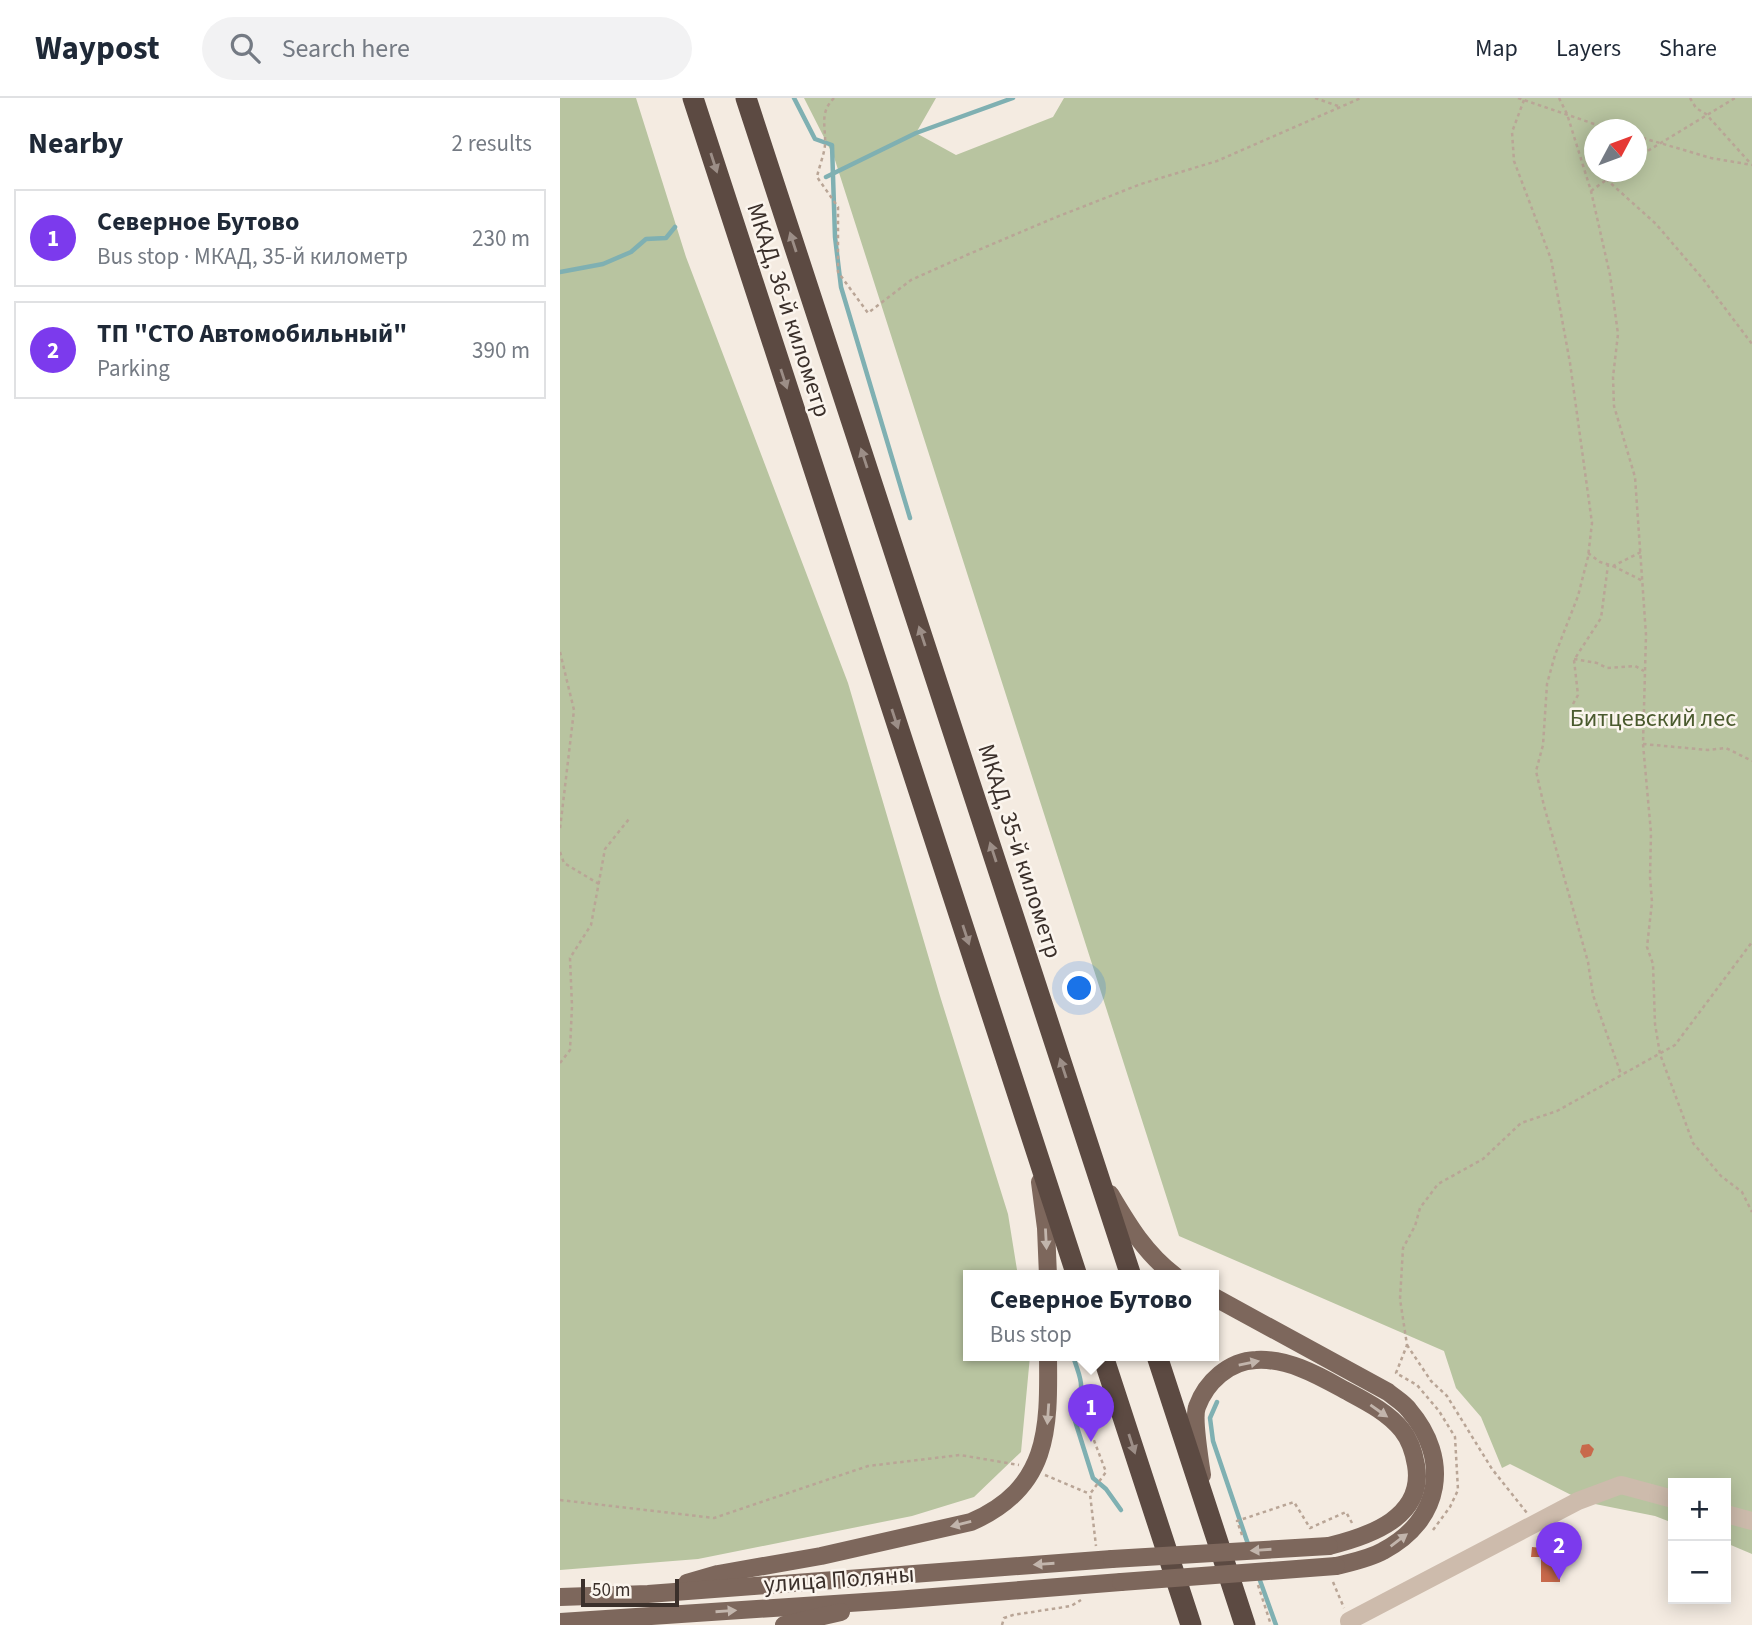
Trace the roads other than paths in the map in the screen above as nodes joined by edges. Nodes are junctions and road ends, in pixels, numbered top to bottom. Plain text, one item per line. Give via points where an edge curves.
1 (693, 98) edge
2 (746, 98) edge
3 (885, 523) joint
4 (1027, 1124) junction
5 (1084, 1133) junction
6 (1048, 1270) edge
7 (1075, 1270) edge
8 (1129, 1270) edge
9 (1167, 1270) edge
10 (1219, 1300) edge
11 (1048, 1361) edge
12 (1105, 1361) edge
13 (1159, 1361) edge
14 (1668, 1498) edge
15 (1204, 1500) junction
16 (1731, 1515) edge
17 (1752, 1521) edge
18 (648, 1594) junction
19 (560, 1597) edge
20 (895, 1600) junction
21 (560, 1622) edge
22 (784, 1625) edge
23 (1191, 1625) edge
24 (1245, 1625) edge
25 (1350, 1625) edge

1 -> 4 highway, МКАД, 36-й километр
3 -> 2 highway, МКАД, 36-й километр
5 -> 3 highway, МКАД, 35-й километр
4 -> 6 main road via 1040,1183
4 - 7 highway
5 - 8 highway, МКАД, 35-й километр
5 - 9 main road via 1131,1230
20 -> 10 main road, улица Поляны, bridge via 1336,1566 1367,1558 1406,1535 1431,1502 1436,1478 1434,1457 1409,1408 1388,1392
11 -> 18 main road via 1046,1434 1018,1491 990,1514 821,1556 718,1574
12 -> 23 highway
13 - 15 highway
14 - 25 lane via 1621,1485 1578,1501 1349,1621
15 -> 18 main road, улица Поляны, bridge via 1195,1409 1225,1369 1256,1360 1290,1364 1320,1376 1383,1412 1403,1431 1418,1475 1414,1495 1397,1518 1380,1530 1329,1546
15 - 24 highway
16 - 17 lane
18 - 19 main road, улица Поляны
21 -> 20 main road, улица Поляны
20 - 22 main road

